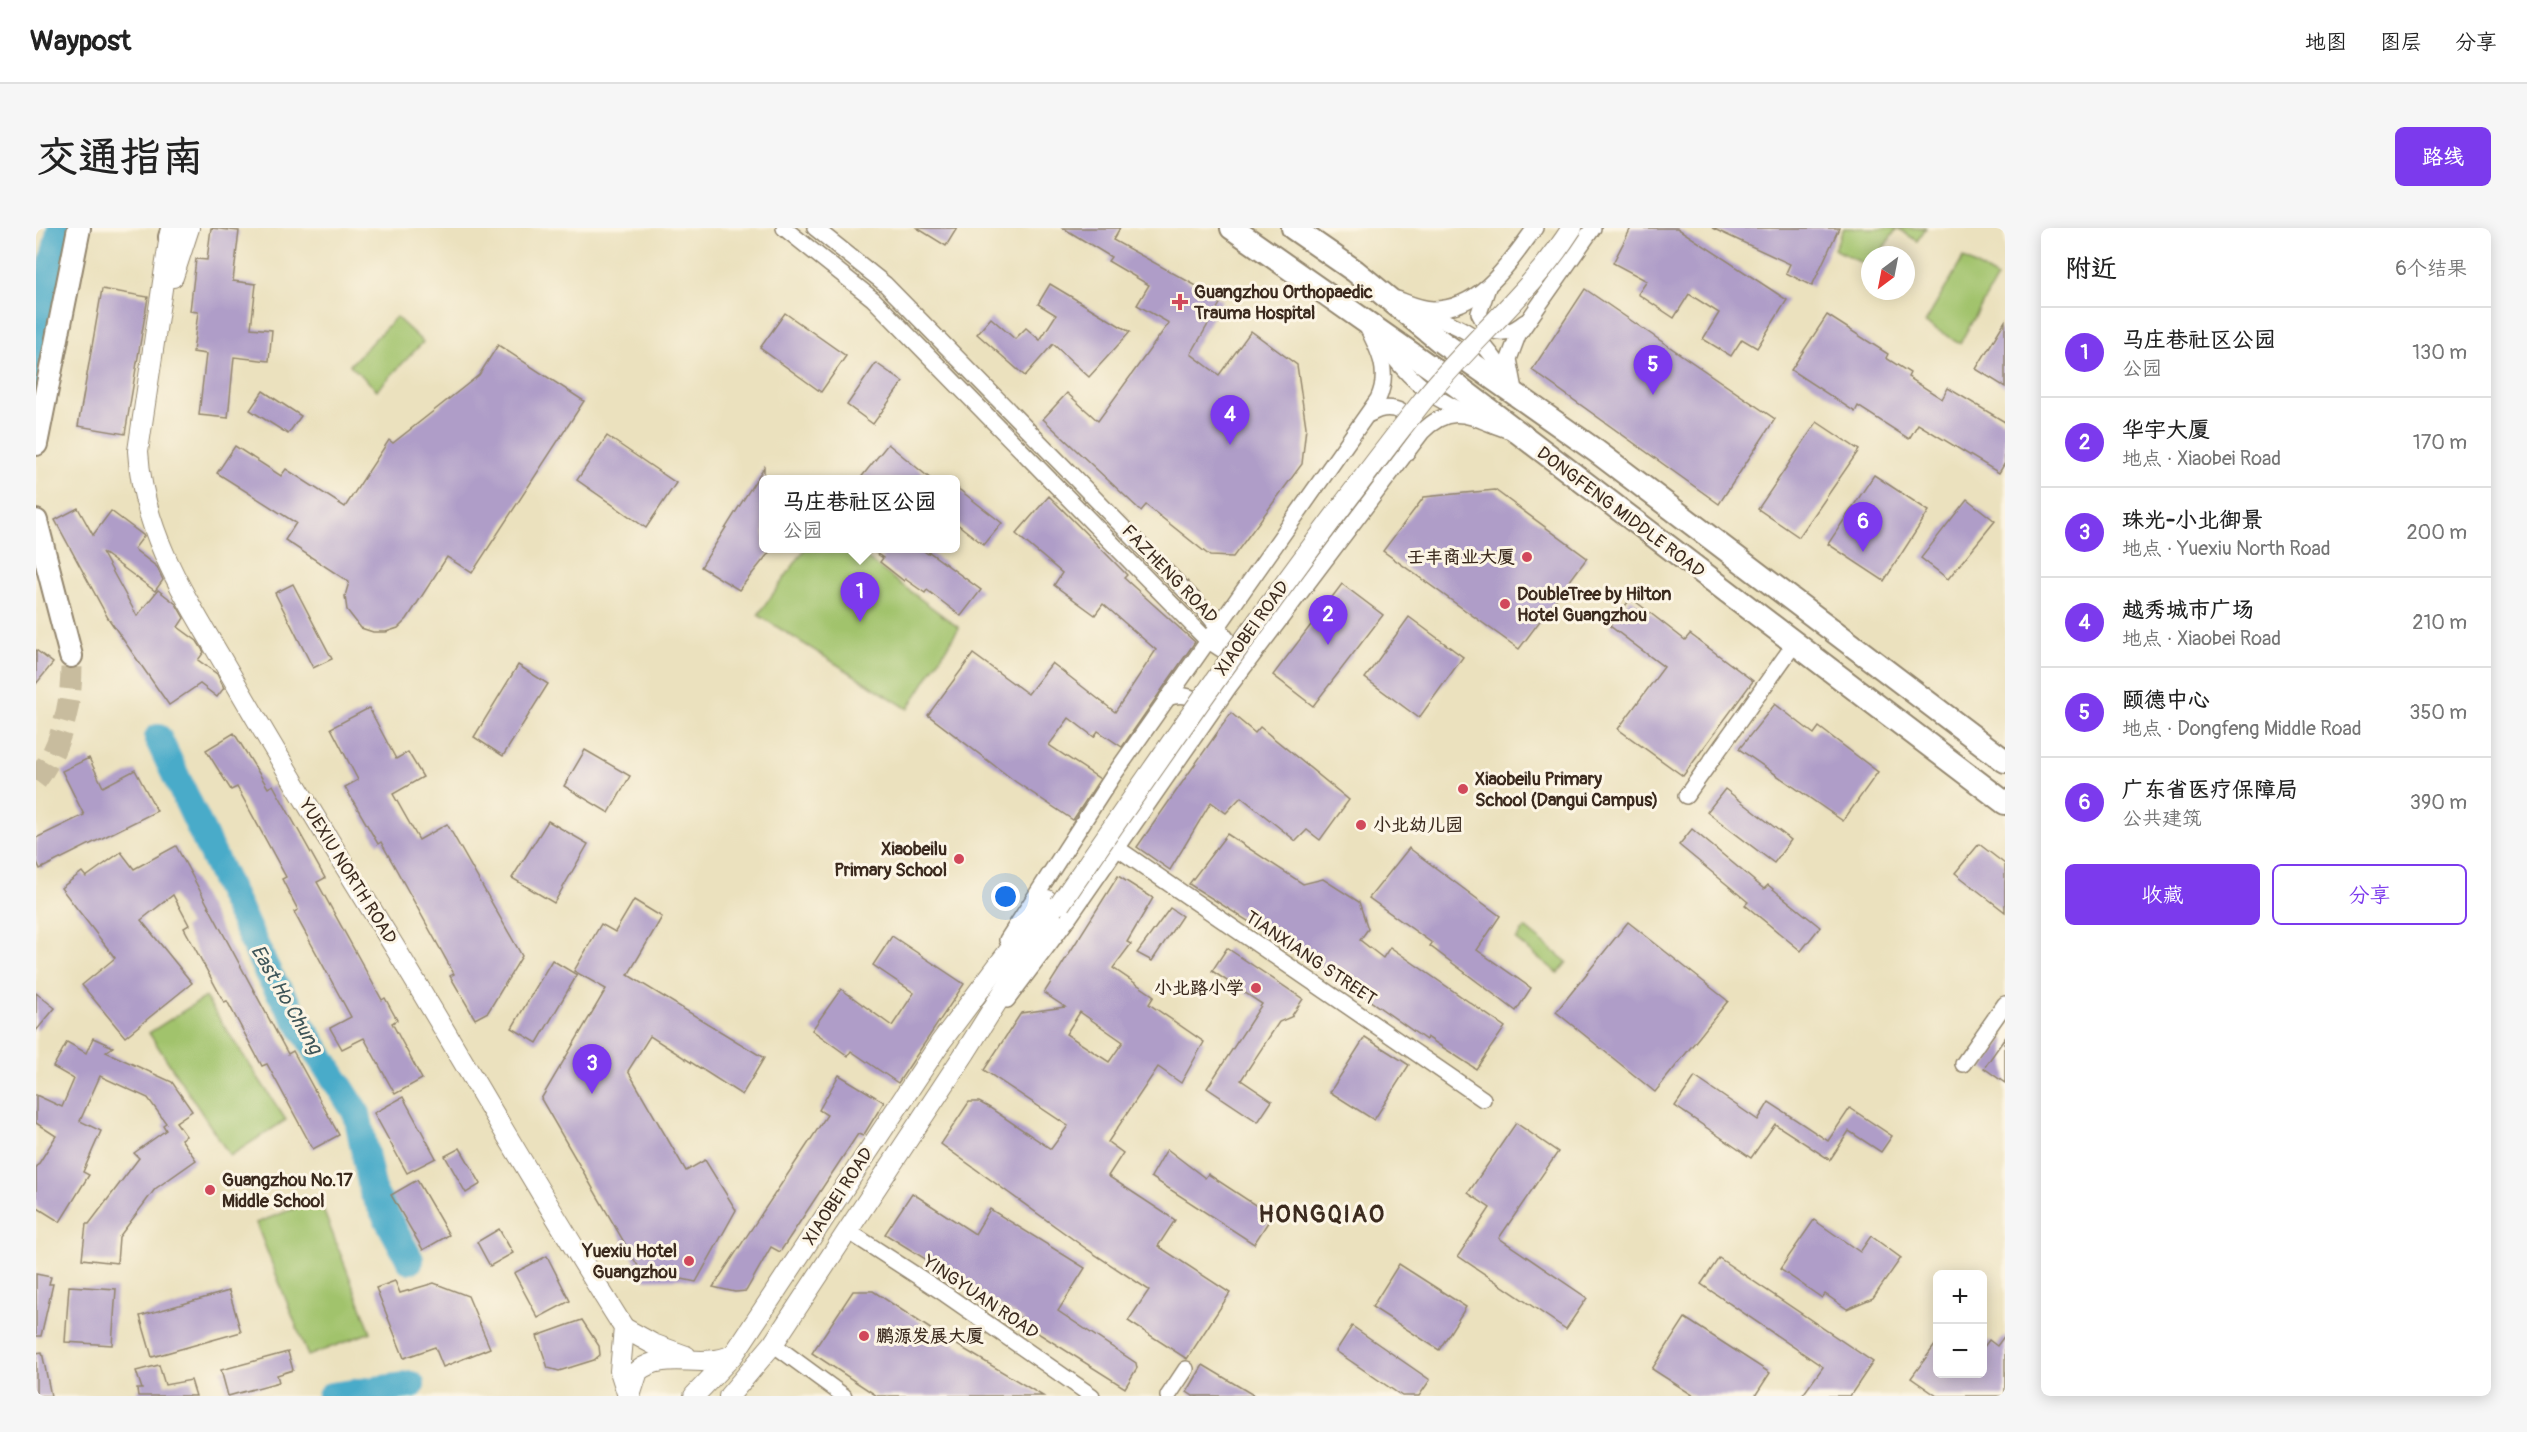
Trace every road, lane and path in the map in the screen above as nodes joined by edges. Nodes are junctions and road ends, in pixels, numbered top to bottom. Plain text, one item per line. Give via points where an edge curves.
1 (77, 228) edge
2 (784, 228) edge
3 (815, 228) edge
4 (1232, 228) edge
5 (1293, 228) edge
6 (1535, 228) edge
7 (1557, 228) edge
8 (1572, 228) edge
9 (1593, 228) edge
10 (176, 230) edge
11 (1488, 287) junction
12 (1383, 294) junction
13 (1364, 320) junction
14 (1526, 322) junction
15 (1516, 395) junction
16 (1370, 414) junction
17 (36, 423) edge
18 (1518, 434) junction
19 (1414, 442) junction
20 (36, 444) edge
21 (36, 520) edge
22 (36, 537) edge
23 (1217, 625) junction
24 (1207, 640) junction
25 (1795, 643) junction
26 (1246, 665) junction
27 (1167, 698) junction
28 (1201, 728) junction
29 (2005, 761) edge
30 (1686, 796) dead end
31 (2005, 802) edge
32 (1117, 848) junction
33 (1053, 902) junction
34 (976, 991) junction
35 (2005, 1004) edge
36 (965, 1053) junction
37 (1963, 1064) dead end
38 (1483, 1099) dead end
39 (848, 1231) junction
40 (624, 1328) junction
41 (773, 1344) junction
42 (734, 1354) junction
43 (703, 1361) junction
44 (1186, 1369) dead end
45 (620, 1371) junction
46 (615, 1396) edge
47 (629, 1396) edge
48 (694, 1396) edge
49 (729, 1396) edge
50 (844, 1396) edge
51 (1092, 1396) edge
52 (1168, 1396) edge

1 - 17 highway
1 - 20 highway
2 - 24 street, FAZHENG ROAD via 873,299
3 - 23 street, FAZHENG ROAD via 902,300
4 - 13 highway, DONGFENG MIDDLE ROAD
5 - 12 highway, DONGFENG MIDDLE ROAD
6 - 11 street
7 - 33 main road, XIAOBEI ROAD via 1529,267 1390,422 1224,645
8 - 33 main road, XIAOBEI ROAD, bridge via 1534,280 1442,379 1381,456
9 - 14 street
10 - 40 main road, YUEXIU NORTH ROAD via 138,451 148,518 165,557 268,740
11 - 12 street via 1461,304 1431,310
11 - 14 street via 1479,313 1487,328 1509,332
12 - 15 highway, DONGFENG MIDDLE ROAD
13 - 16 street, XIAOBEI ROAD via 1383,359 1382,390
13 - 18 highway, DONGFENG MIDDLE ROAD
14 - 15 street via 1509,359
15 - 29 highway, DONGFENG MIDDLE ROAD via 1596,451
16 - 19 street via 1384,407 1400,411 1411,421
16 - 23 street, XIAOBEI ROAD
18 - 19 street, XIAOBEI ROAD via 1451,413 1435,419
18 - 25 highway, DONGFENG MIDDLE ROAD
19 - 26 street, XIAOBEI ROAD
21 - 22 highway via 68,658
23 - 24 street, XIAOBEI ROAD
23 - 26 street, FAZHENG ROAD
24 - 26 street, FAZHENG ROAD
24 - 27 street, XIAOBEI ROAD
25 - 30 street
25 - 31 highway, DONGFENG MIDDLE ROAD
26 - 28 street, XIAOBEI ROAD
27 - 28 street via 1182,695 1197,700 1202,708
27 - 34 street, XIAOBEI ROAD via 1040,886
28 - 32 street, XIAOBEI ROAD
32 - 36 street, XIAOBEI ROAD via 1044,953
32 - 38 street, TIANXIANG STREET
33 - 34 main road, XIAOBEI ROAD
33 - 36 main road, XIAOBEI ROAD
34 - 42 main road, XIAOBEI ROAD
35 - 37 street
36 - 39 main road, XIAOBEI ROAD
39 - 41 main road, XIAOBEI ROAD
39 - 51 street, YINGYUAN ROAD
40 - 43 main road via 653,1344
40 - 45 main road
41 - 49 main road, XIAOBEI ROAD
41 - 50 street
42 - 43 main road via 714,1362
42 - 48 main road, XIAOBEI ROAD
43 - 47 main road via 667,1360 644,1366 634,1379
44 - 52 street
45 - 46 main road
45 - 47 main road

